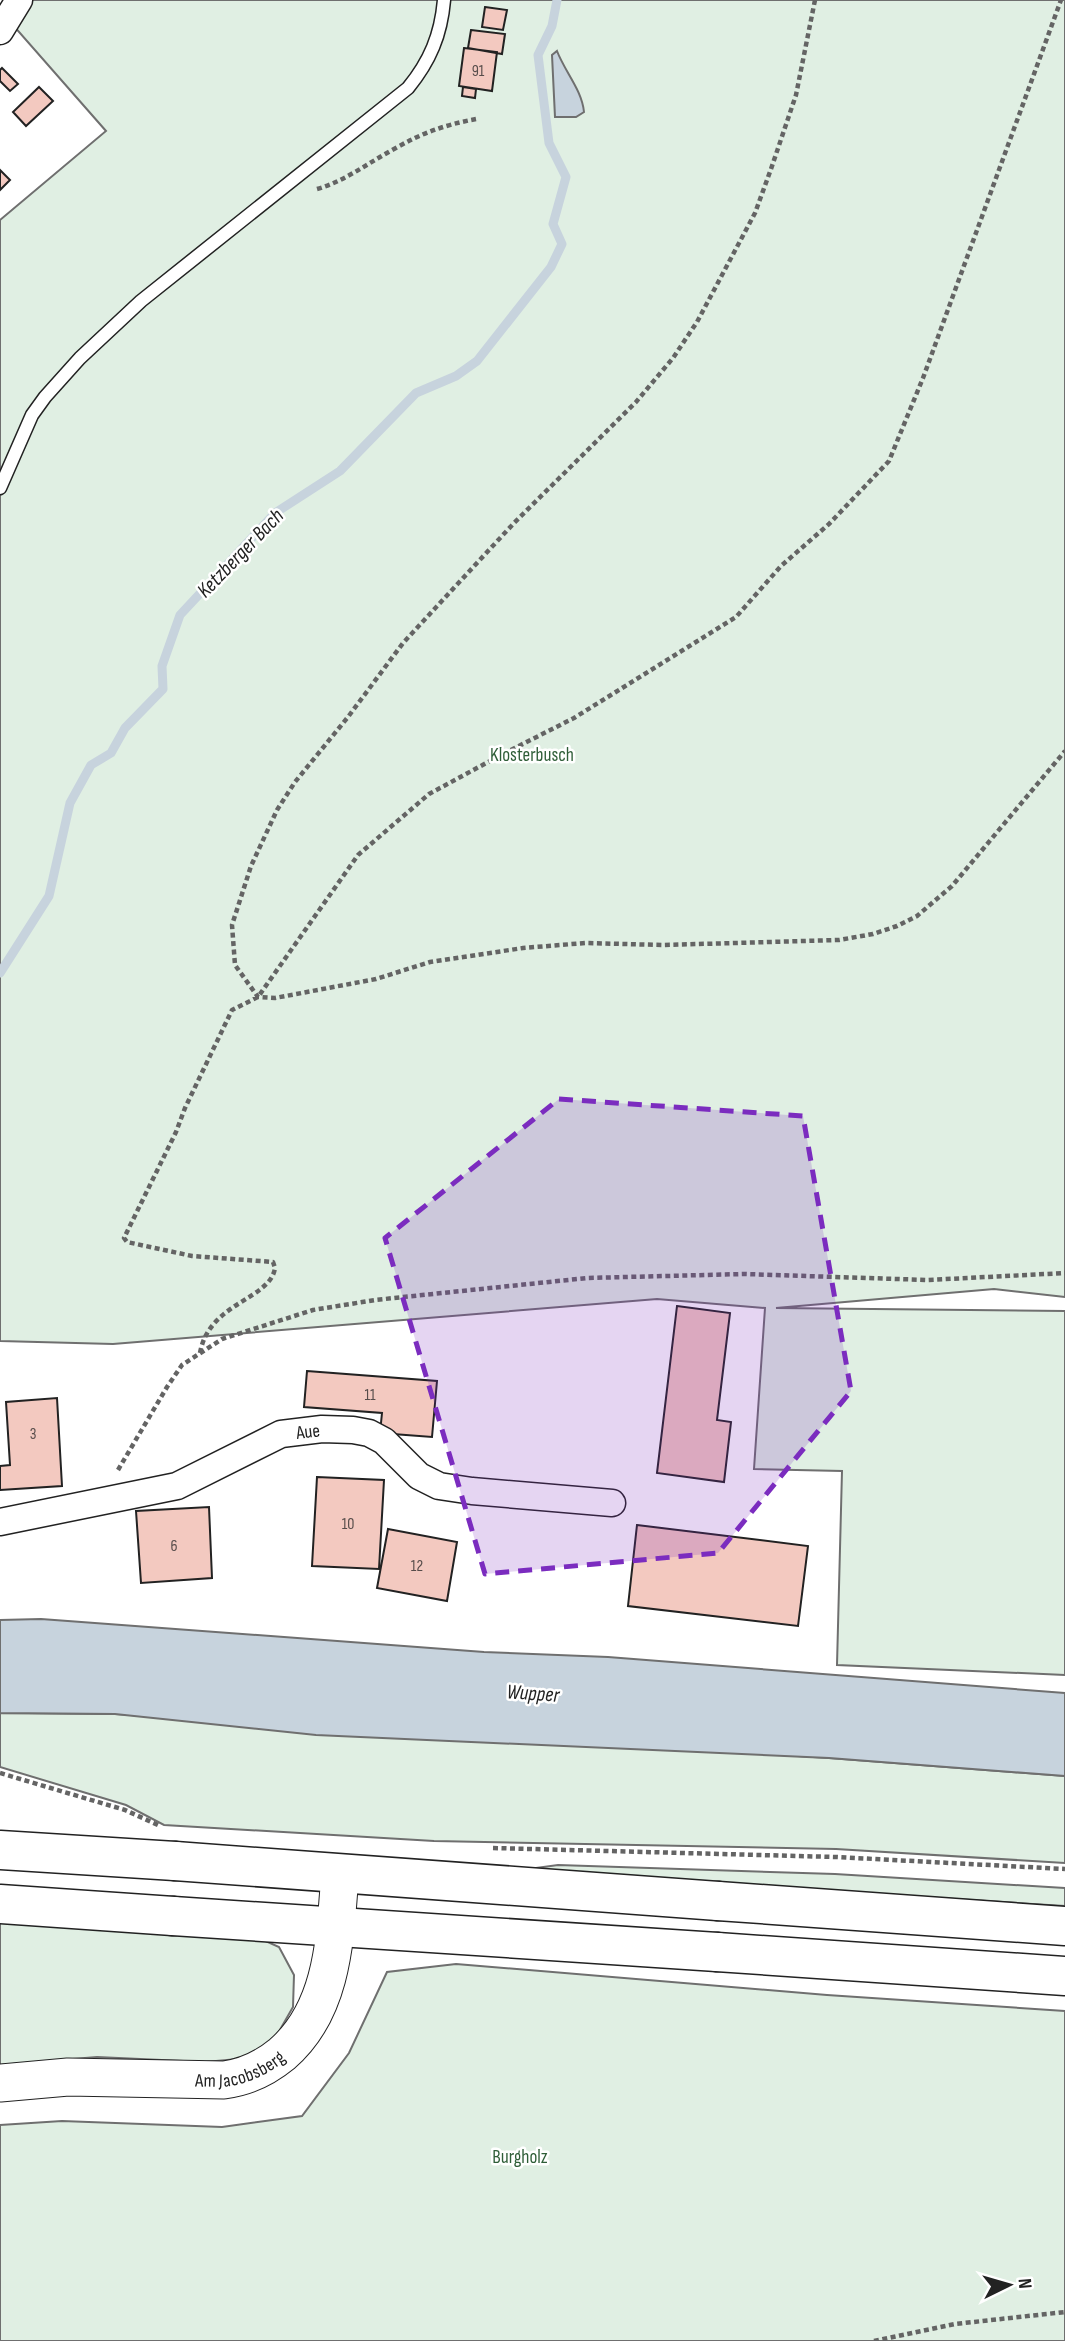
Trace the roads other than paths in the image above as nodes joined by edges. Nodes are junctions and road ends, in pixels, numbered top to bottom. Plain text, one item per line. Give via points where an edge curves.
1 (19, 0) edge
2 (444, 0) edge
3 (0, 31) edge
4 (0, 488) edge
5 (612, 1503) dead end
6 (0, 1522) edge
7 (0, 1850) edge
8 (340, 1874) junction
9 (0, 1904) edge
10 (1065, 1926) edge
11 (335, 1928) junction
12 (1065, 1976) edge
13 (0, 2083) edge

1 - 3 street
2 - 4 lane via 436,44 408,88 141,301 80,358 32,415
5 - 6 street, Aue via 439,1486 426,1481 384,1441 369,1433 323,1429 281,1434 177,1486
7 - 8 main road via 168,1844
8 - 10 main road
8 - 11 main road, Am Jacobsberg
9 - 11 main road
11 - 12 main road
11 - 13 main road, Am Jacobsberg via 322,1995 308,2025 293,2044 256,2071 224,2080 68,2077

